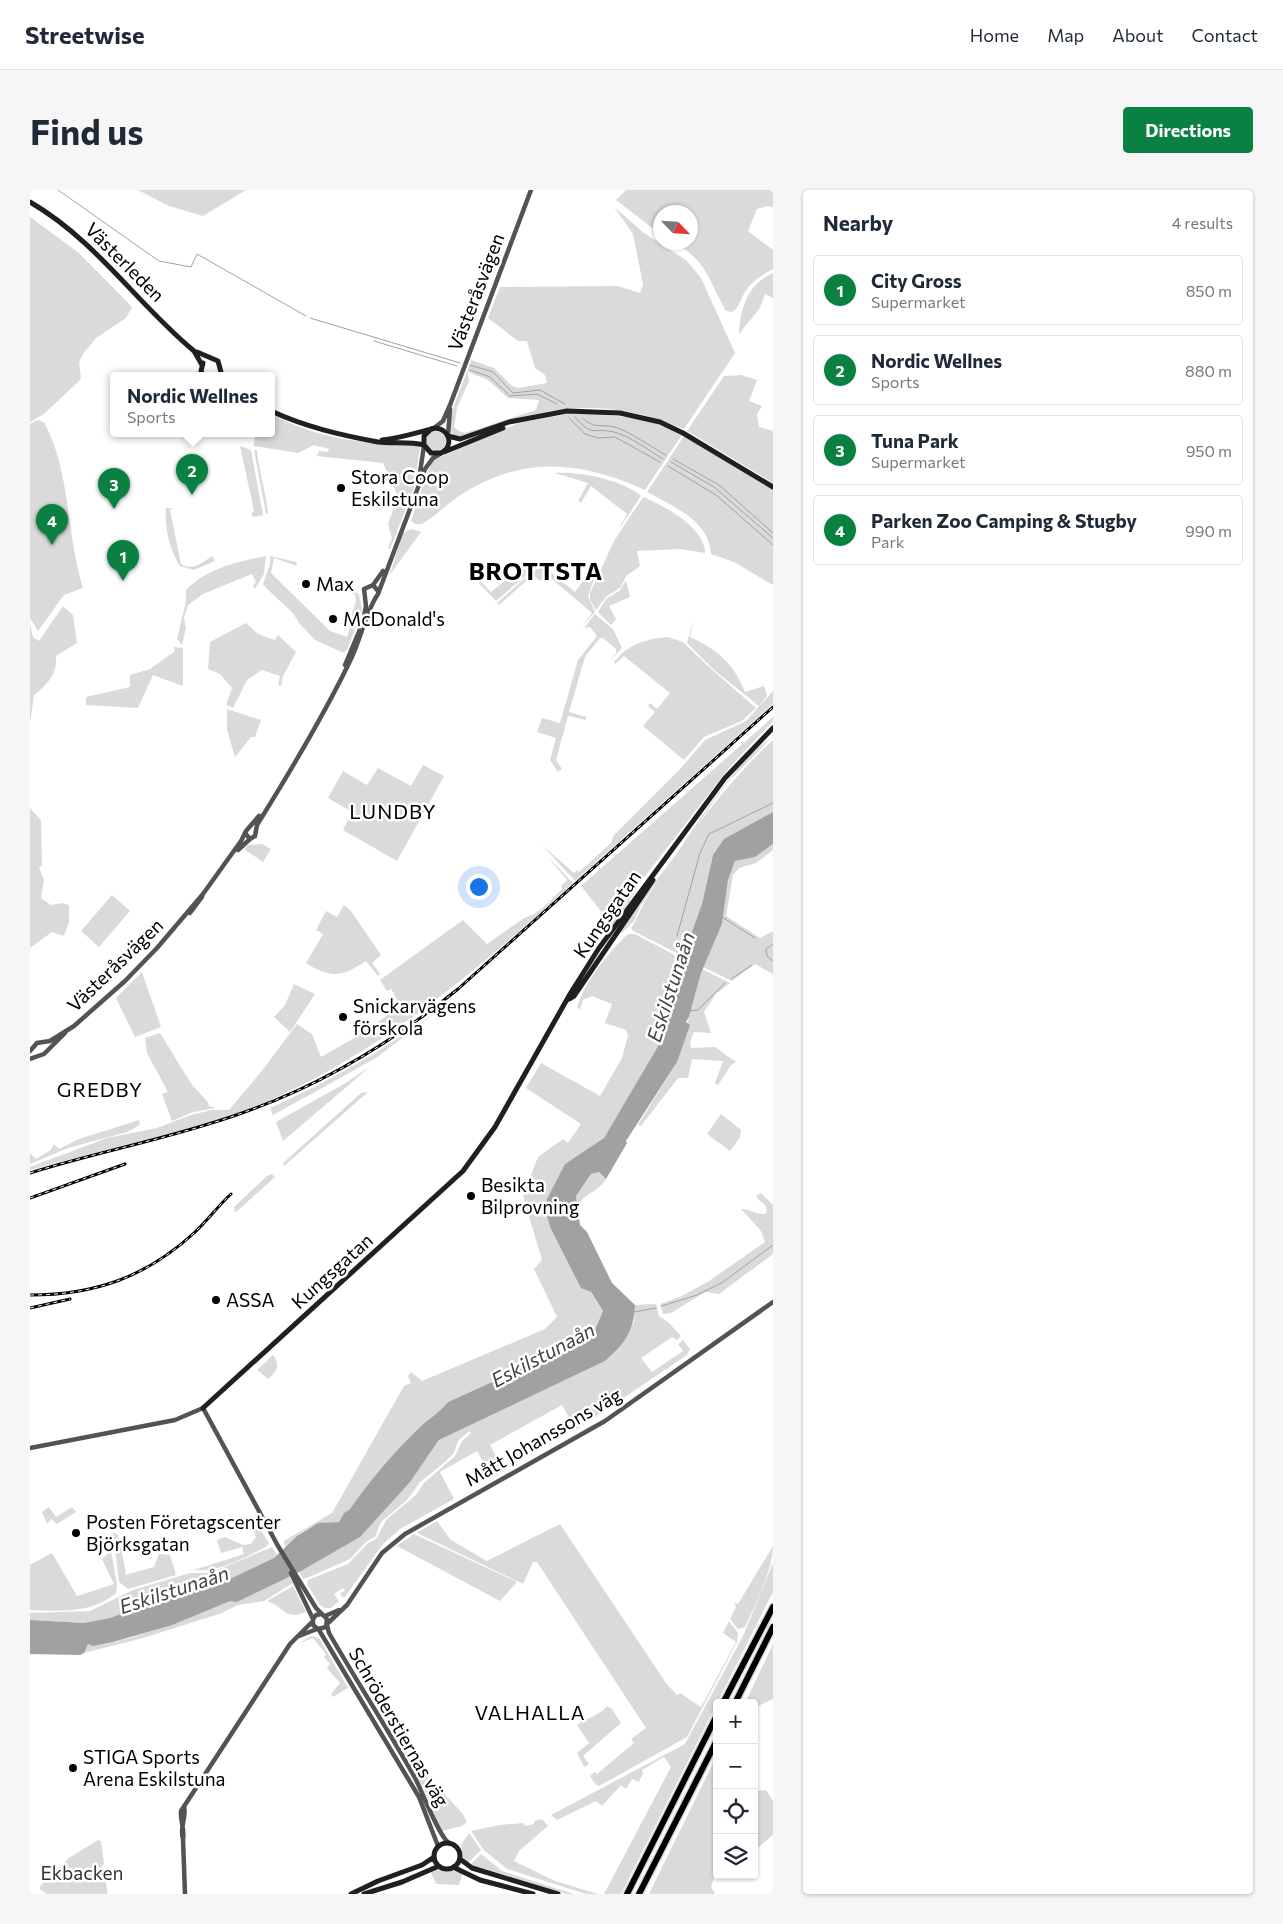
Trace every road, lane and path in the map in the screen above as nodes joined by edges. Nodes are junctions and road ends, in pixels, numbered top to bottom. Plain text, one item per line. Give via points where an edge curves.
1 (531, 190) edge
2 (30, 202) edge
3 (194, 351) junction
4 (210, 358) junction
5 (202, 364) junction
6 (202, 372) edge
7 (220, 372) edge
8 (450, 405) junction
9 (275, 413) edge
10 (520, 420) junction
11 (432, 429) junction
12 (448, 436) junction
13 (371, 440) junction
14 (424, 445) junction
15 (440, 454) junction
16 (418, 486) junction
17 (773, 487) edge
18 (388, 564) junction
19 (373, 585) junction
20 (378, 591) junction
21 (365, 596) junction
22 (374, 598) junction
23 (337, 685) junction
24 (773, 728) edge
25 (270, 804) junction
26 (249, 828) junction
27 (255, 832) junction
28 (245, 834) junction
29 (250, 839) junction
30 (221, 870) junction
31 (65, 1033) junction
32 (44, 1043) junction
33 (34, 1046) junction
34 (47, 1050) junction
35 (30, 1052) edge
36 (39, 1055) junction
37 (30, 1059) edge
38 (773, 1302) edge
39 (203, 1408) junction
40 (30, 1448) edge
41 (296, 1578) junction
42 (773, 1607) edge
43 (343, 1609) junction
44 (324, 1615) junction
45 (313, 1621) junction
46 (327, 1624) junction
47 (773, 1627) edge
48 (318, 1629) junction
49 (298, 1637) junction
50 (725, 1699) edge
51 (737, 1699) edge
52 (373, 1714) junction
53 (713, 1723) edge
54 (715, 1744) edge
55 (448, 1842) junction
56 (438, 1846) junction
57 (434, 1857) junction
58 (460, 1859) junction
59 (439, 1866) junction
60 (453, 1867) junction
61 (185, 1894) edge
62 (351, 1894) edge
63 (364, 1894) edge
64 (533, 1894) edge
65 (558, 1894) edge
66 (628, 1894) edge
67 (640, 1894) edge

1 - 8 street, Västeråsvägen
2 - 3 main road, Västerleden via 92,248
3 - 4 main road, Västerleden
3 - 5 main road, Västerleden
4 - 5 main road
4 - 7 main road via 219,362
5 - 6 main road
8 - 11 street, Västeråsvägen via 443,421
8 - 12 street, Västeråsvägen
9 - 13 main road via 325,432
10 - 12 main road via 460,439
10 - 15 main road
10 - 17 main road via 583,410 604,410 646,418 689,436
11 - 12 main road via 441,429
11 - 13 main road
11 - 14 main road via 424,436
12 - 15 main road via 448,446
13 - 14 main road
14 - 15 main road via 431,453
14 - 16 street
15 - 16 street via 428,463
16 - 18 street
18 - 19 street
18 - 20 street
19 - 20 street
19 - 21 street via 365,588
20 - 22 street
21 - 22 street
21 - 23 street via 364,622
22 - 23 street via 359,643
23 - 25 street
24 - 39 main road, Kungsgatan via 725,778 674,848 569,999 495,1127 463,1171
25 - 26 street
25 - 27 street
26 - 27 street
26 - 28 street, Västeråsvägen
27 - 29 street, Västeråsvägen
28 - 29 street
28 - 30 street, Västeråsvägen
29 - 30 street, Västeråsvägen
30 - 31 street, Västeråsvägen via 185,917 125,981
31 - 32 street, Västeråsvägen
31 - 34 street, Västeråsvägen
32 - 33 street
32 - 34 street
33 - 35 street
33 - 36 street
34 - 36 street
36 - 37 street
38 - 43 street, Mått Johanssons väg via 605,1421 405,1534 382,1553
39 - 40 street, Kungsgatan via 175,1420
39 - 41 street
41 - 44 street, Schröderstiernas väg
41 - 45 street, Schröderstiernas väg
42 - 50 highway
43 - 44 street
43 - 46 street, Mått Johanssons väg
44 - 45 street via 316,1615
44 - 46 street, Schröderstiernas väg
45 - 48 street, Schröderstiernas väg
45 - 49 street
46 - 48 street, Mått Johanssons väg
46 - 52 street, Schröderstiernas väg
47 - 51 highway
48 - 49 street, Mått Johanssons väg
48 - 52 street, Schröderstiernas väg
49 - 61 street via 278,1661 184,1806 180,1832
52 - 55 street, Schröderstiernas väg via 414,1777 440,1833
52 - 56 street, Schröderstiernas väg via 419,1797
53 - 66 highway
54 - 67 highway
55 - 56 main road
55 - 58 main road via 457,1847
56 - 57 main road
57 - 59 main road
57 - 62 main road via 422,1866
58 - 60 main road
58 - 65 main road via 472,1868
59 - 60 main road
59 - 63 main road
60 - 64 main road via 480,1880

